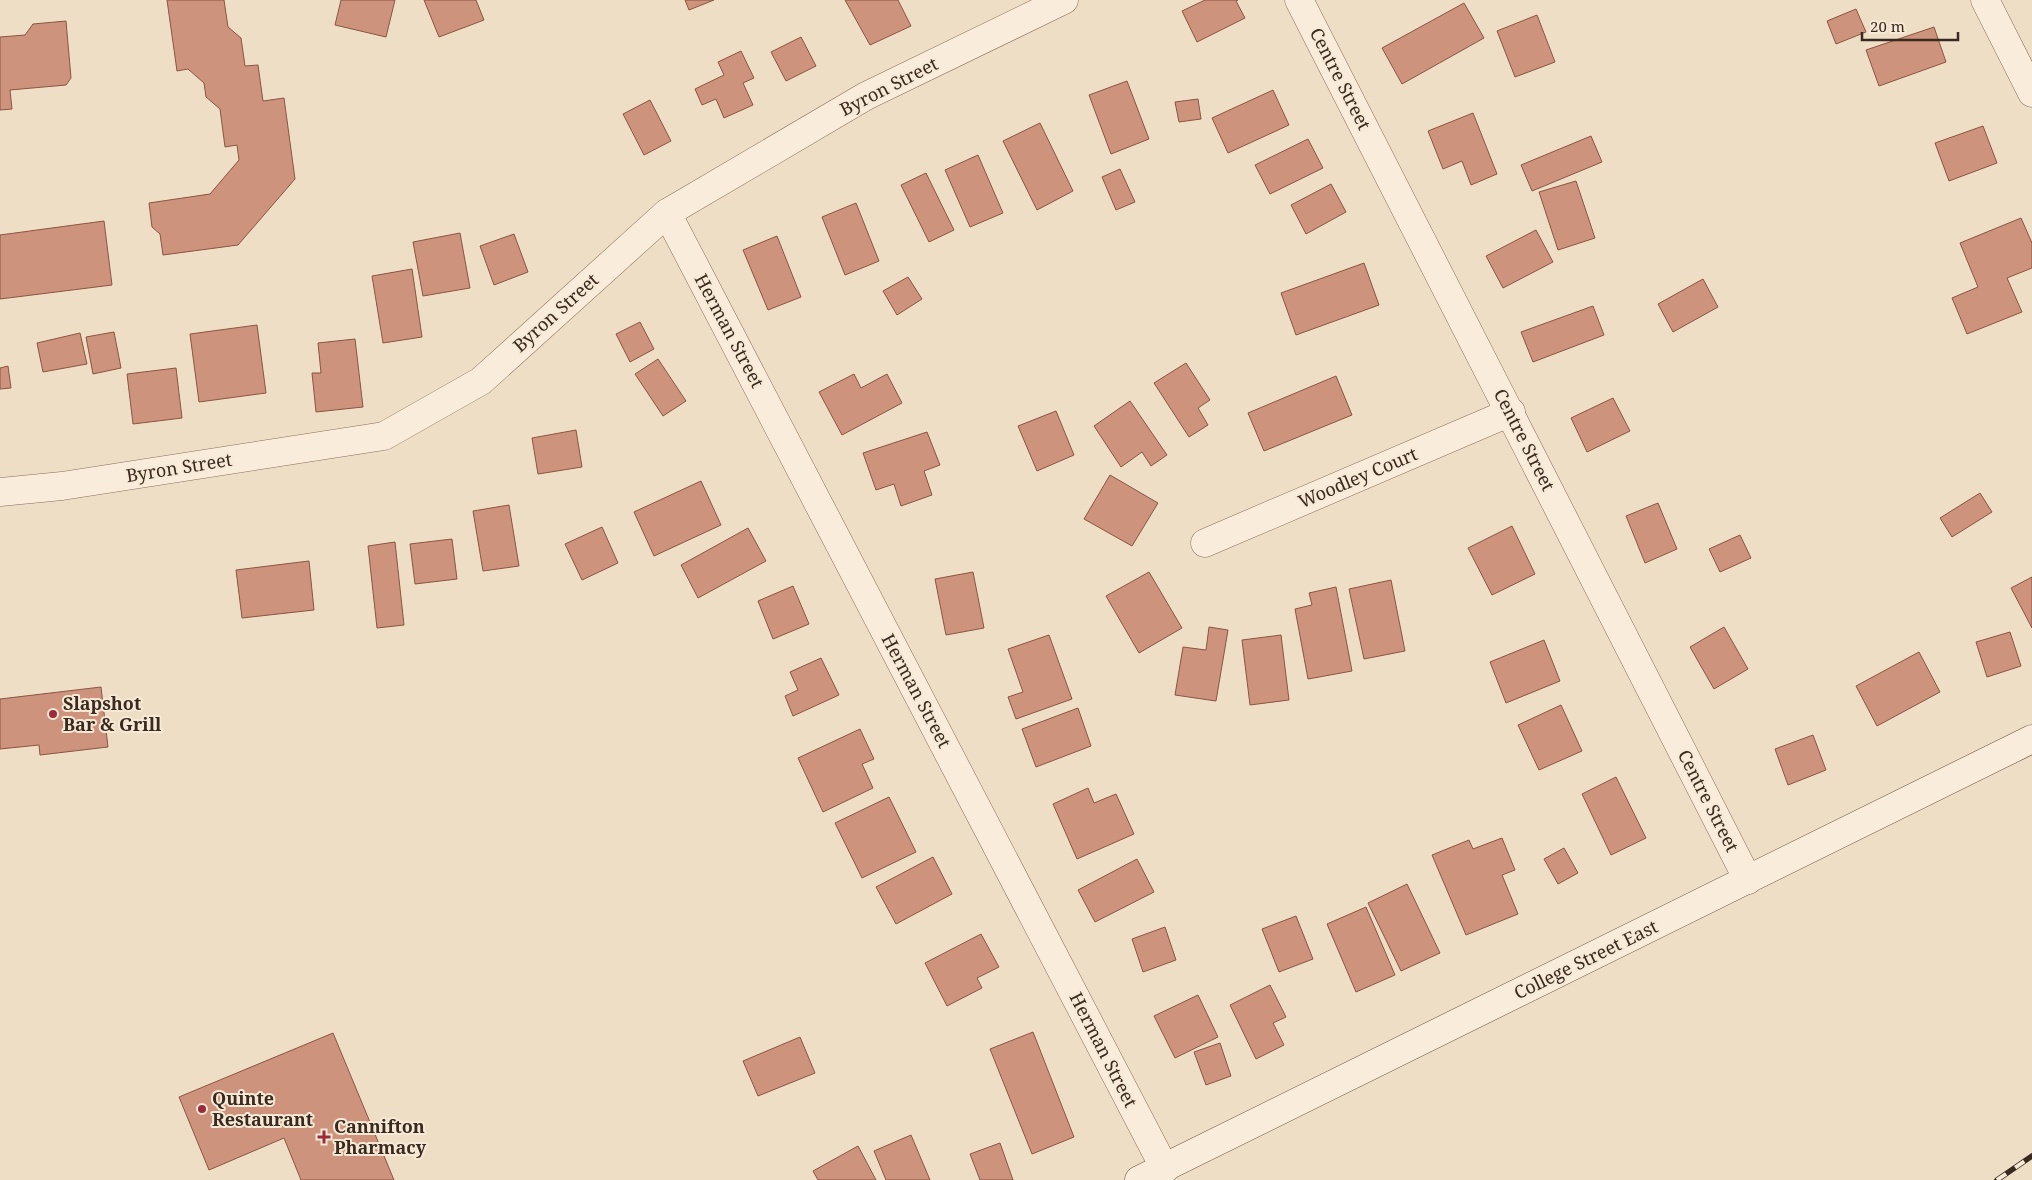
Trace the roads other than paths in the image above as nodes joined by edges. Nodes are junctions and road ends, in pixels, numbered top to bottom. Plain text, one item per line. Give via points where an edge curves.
1 (1064, 0) edge
2 (1299, 0) edge
3 (1985, 0) edge
4 (2032, 93) edge
5 (667, 213) junction
6 (1510, 412) junction
7 (0, 492) edge
8 (1205, 543) dead end
9 (2032, 739) edge
10 (1748, 880) junction
11 (1165, 1169) junction
12 (1139, 1180) edge

1 - 5 street, Byron Street via 866,96
2 - 6 street, Centre Street
3 - 4 street
5 - 7 street, Byron Street via 481,381 384,436 62,486
5 - 11 street, Herman Street
6 - 8 street, Woodley Court
6 - 10 street, Centre Street
9 - 10 street, College Street East
10 - 11 street, College Street East
11 - 12 street, College Street East

